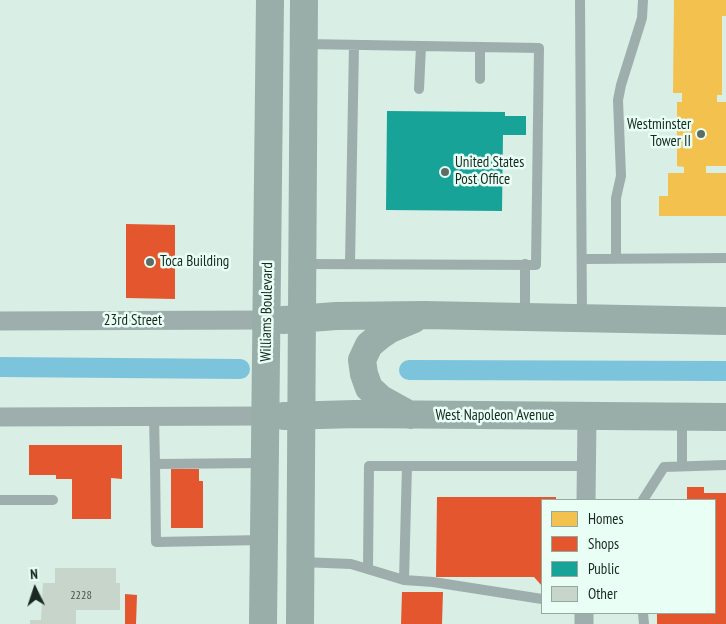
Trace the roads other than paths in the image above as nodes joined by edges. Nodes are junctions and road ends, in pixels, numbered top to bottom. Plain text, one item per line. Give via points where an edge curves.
1 (270, 0) edge
2 (304, 0) edge
3 (580, 0) edge
4 (643, 0) edge
5 (304, 44) junction
6 (354, 45) junction
7 (421, 46) junction
8 (480, 47) junction
9 (480, 79) dead end
10 (419, 90) dead end
11 (726, 258) edge
12 (582, 259) junction
13 (616, 259) junction
14 (303, 264) junction
15 (350, 264) junction
16 (525, 264) junction
17 (424, 315) junction
18 (302, 318) junction
19 (525, 318) junction
20 (582, 319) junction
21 (266, 320) junction
22 (0, 321) edge
23 (726, 321) edge
24 (265, 416) junction
25 (301, 416) junction
26 (413, 416) junction
27 (587, 416) junction
28 (682, 416) junction
29 (0, 417) edge
30 (154, 417) junction
31 (726, 417) edge
32 (264, 463) junction
33 (155, 464) junction
34 (726, 465) edge
35 (407, 466) junction
36 (586, 466) junction
37 (682, 466) junction
38 (586, 499) edge
39 (644, 499) edge
40 (0, 500) edge
41 (53, 500) dead end
42 (264, 540) junction
43 (300, 562) junction
44 (368, 568) junction
45 (404, 580) junction
46 (541, 599) edge
47 (263, 624) edge
48 (300, 624) edge

1 - 21 main road, Williams Boulevard
2 - 5 main road
3 - 12 lane
4 - 13 lane via 642,18 618,100 621,176 616,198
5 - 6 lane
5 - 14 main road
6 - 7 lane
6 - 15 lane
7 - 8 lane
7 - 10 lane
8 - 9 lane
8 - 16 lane via 539,48 536,264
11 - 13 lane
12 - 13 lane
12 - 20 lane
14 - 15 lane
14 - 18 main road
15 - 16 lane
16 - 19 lane
17 - 18 main road
17 - 19 main road
17 - 26 main road via 380,335 369,345 362,360 369,388 381,399
18 - 21 main road
18 - 25 main road
19 - 20 main road
20 - 23 main road
21 - 22 street, 23rd Street
21 - 24 main road, Williams Boulevard
24 - 25 main road, West Napoleon Avenue
24 - 30 street
24 - 32 main road, Williams Boulevard
25 - 26 main road, West Napoleon Avenue
25 - 43 main road
26 - 27 main road, West Napoleon Avenue
27 - 28 main road, West Napoleon Avenue
27 - 36 street
28 - 31 main road, West Napoleon Avenue
28 - 37 lane
29 - 30 street
30 - 33 lane
32 - 33 lane
32 - 42 main road, Williams Boulevard
33 - 42 lane via 156,542
34 - 37 lane
35 - 36 lane
35 - 44 lane via 369,466
35 - 45 lane
36 - 38 street
37 - 39 lane via 664,468
40 - 41 lane
42 - 47 main road, Williams Boulevard
43 - 44 lane via 335,562
43 - 48 main road
44 - 45 lane
45 - 46 lane

